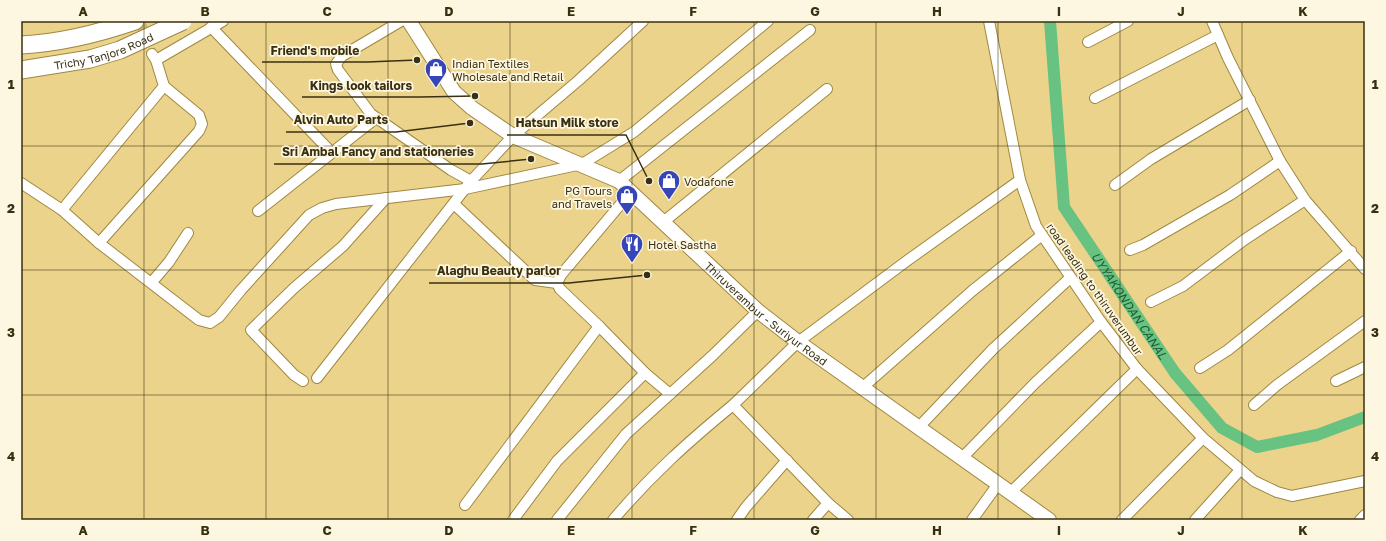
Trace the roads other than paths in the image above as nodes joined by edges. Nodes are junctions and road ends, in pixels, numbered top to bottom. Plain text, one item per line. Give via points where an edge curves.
1 (135, 21) edge
2 (183, 21) edge
3 (223, 21) edge
4 (401, 21) edge
5 (409, 21) edge
6 (643, 21) edge
7 (768, 21) edge
8 (989, 21) edge
9 (1128, 21) edge
10 (1212, 21) edge
11 (211, 27) junction
12 (810, 30) dead end
13 (1218, 35) junction
14 (1088, 42) dead end
15 (21, 45) edge
16 (21, 70) edge
17 (164, 86) junction
18 (827, 89) dead end
19 (1095, 98) dead end
20 (1250, 100) junction
21 (376, 118) junction
22 (513, 136) junction
23 (331, 152) junction
24 (1280, 161) junction
25 (582, 164) junction
26 (1020, 180) junction
27 (471, 181) junction
28 (618, 181) junction
29 (21, 184) edge
30 (1115, 185) dead end
31 (465, 189) junction
32 (630, 193) junction
33 (386, 198) junction
34 (1305, 200) junction
35 (454, 204) junction
36 (62, 210) junction
37 (258, 211) dead end
38 (662, 223) junction
39 (188, 232) dead end
40 (1042, 235) junction
41 (99, 243) junction
42 (1130, 250) dead end
43 (1351, 251) junction
44 (1365, 269) edge
45 (1070, 278) junction
46 (152, 282) junction
47 (557, 283) junction
48 (1151, 302) dead end
49 (758, 311) junction
50 (1365, 321) edge
51 (1101, 322) junction
52 (599, 326) junction
53 (798, 342) junction
54 (1365, 367) edge
55 (1200, 368) dead end
56 (1137, 369) junction
57 (645, 373) junction
58 (317, 378) dead end
59 (303, 381) dead end
60 (1336, 381) dead end
61 (862, 388) junction
62 (670, 394) junction
63 (1254, 404) dead end
64 (733, 405) junction
65 (918, 428) junction
66 (1203, 438) junction
67 (962, 458) junction
68 (786, 460) junction
69 (1240, 470) junction
70 (1365, 481) edge
71 (998, 484) junction
72 (1010, 493) junction
73 (828, 502) junction
74 (464, 505) dead end
75 (1365, 515) edge
76 (513, 520) edge
77 (557, 520) edge
78 (613, 520) edge
79 (737, 520) edge
80 (813, 520) edge
81 (848, 520) edge
82 (972, 520) edge
83 (1049, 520) edge
84 (1122, 520) edge
85 (1195, 520) edge
86 (1360, 520) edge

1 - 15 highway, Trichy Tanjore Road via 72,39
2 - 16 highway, Trichy Tanjore Road, bridge via 120,50 90,59
3 - 11 street
4 - 21 street via 342,56 336,64
5 - 22 main road, Thiruverambur - Suriyur Road via 454,92
6 - 22 street
7 - 25 street via 634,132
8 - 26 street, road leading to thiruverumbur
9 - 14 street
10 - 13 street
11 - 17 street via 154,57
11 - 23 street
12 - 28 street
13 - 19 street
13 - 20 street
17 - 36 street
17 - 41 street via 200,116 202,124 199,131
18 - 38 street
20 - 24 street
20 - 30 street via 1151,159
21 - 23 street
21 - 27 street
22 - 25 main road, Thiruverambur - Suriyur Road
22 - 27 street
23 - 37 street
24 - 34 street
24 - 42 street via 1230,196 1143,246
25 - 28 main road, Thiruverambur - Suriyur Road
25 - 31 street
26 - 40 street, road leading to thiruverumbur via 1036,226
26 - 53 street
27 - 31 street
28 - 32 main road, Thiruverambur - Suriyur Road
29 - 36 street
31 - 33 street
31 - 35 street
32 - 38 main road, Thiruverambur - Suriyur Road
32 - 47 street
33 - 46 street via 336,204 309,215 219,317 210,323 199,320
33 - 59 street via 343,246 294,288 251,330 294,375
34 - 43 street
34 - 48 street via 1244,240 1183,286
35 - 47 street via 535,280
35 - 58 street
36 - 41 street
38 - 49 main road, Thiruverambur - Suriyur Road
39 - 46 street via 169,262
40 - 45 street, road leading to thiruverumbur
40 - 61 street via 967,296
41 - 46 street
43 - 44 street
43 - 55 street via 1228,350
45 - 51 street, road leading to thiruverumbur
45 - 65 street via 993,349
47 - 52 street via 560,289
49 - 53 main road, Thiruverambur - Suriyur Road
49 - 62 street
50 - 63 street
51 - 56 street, road leading to thiruverumbur
51 - 67 street via 1034,383
52 - 57 street
52 - 74 street
53 - 61 main road, Thiruverambur - Suriyur Road
53 - 64 street
54 - 60 street
56 - 66 street, road leading to thiruverumbur
56 - 72 street
57 - 62 street
57 - 76 street via 556,461
61 - 65 main road, Thiruverambur - Suriyur Road
62 - 77 street via 626,434
64 - 68 street
64 - 78 street via 676,452 638,490
65 - 67 main road, Thiruverambur - Suriyur Road
66 - 69 street, road leading to thiruverumbur
66 - 84 street
67 - 71 main road, Thiruverambur - Suriyur Road
68 - 73 street
68 - 79 street
69 - 70 street, road leading to thiruverumbur via 1254,481 1292,496
69 - 85 street
71 - 72 main road, Thiruverambur - Suriyur Road
71 - 82 street
72 - 83 main road, Thiruverambur - Suriyur Road
73 - 80 street
73 - 81 street
75 - 86 street

